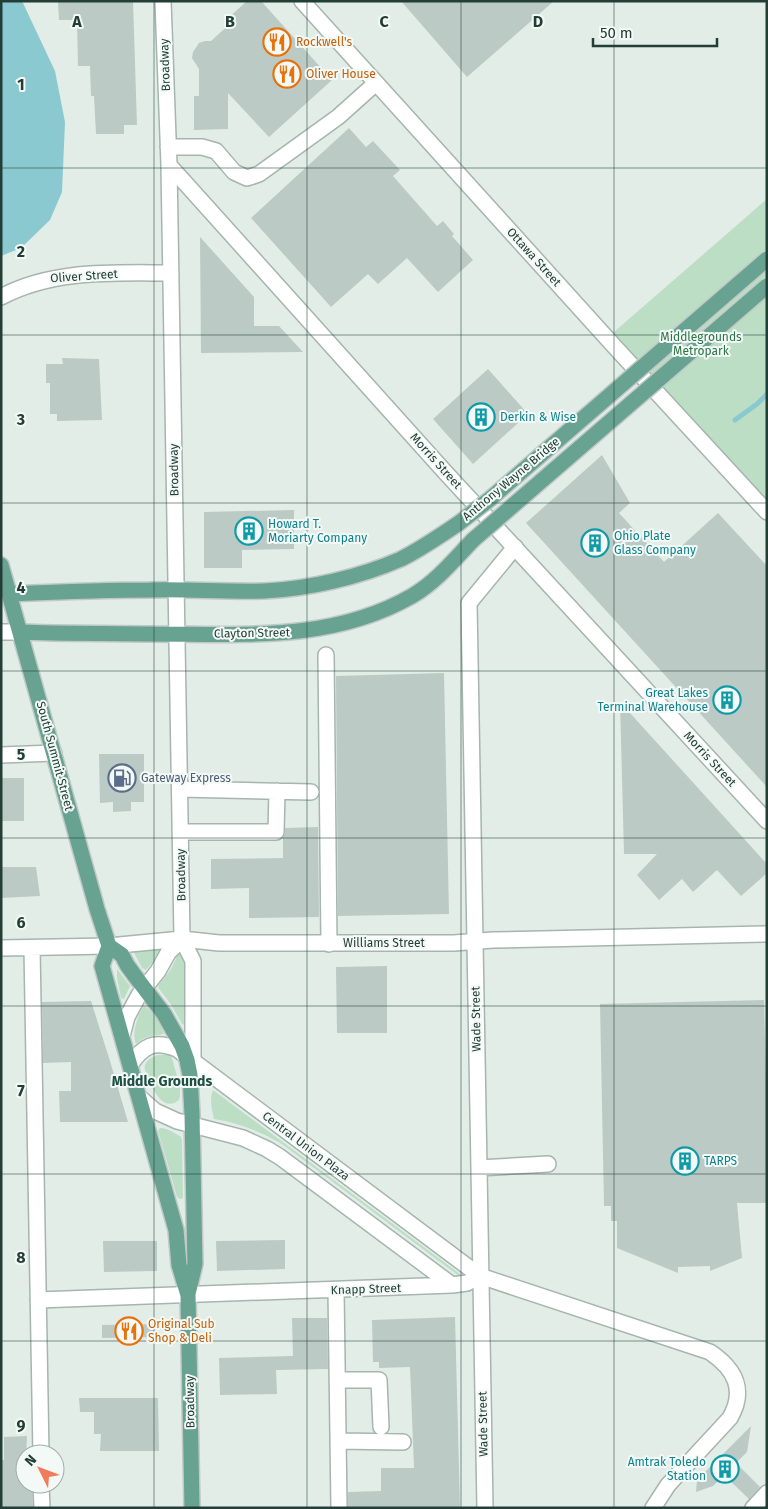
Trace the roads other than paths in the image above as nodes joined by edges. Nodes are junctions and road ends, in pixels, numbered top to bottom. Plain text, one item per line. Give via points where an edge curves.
1 (163, 1) edge
2 (302, 1) edge
3 (376, 84) junction
4 (168, 148) junction
5 (169, 165) junction
6 (767, 259) edge
7 (171, 273) junction
8 (767, 286) edge
9 (1, 297) edge
10 (767, 512) edge
11 (474, 540) joint
12 (515, 547) junction
13 (1, 565) edge
14 (176, 590) junction
15 (5, 594) edge
16 (1, 632) edge
17 (20, 632) junction
18 (177, 635) junction
19 (326, 655) dead end
20 (54, 752) junction
21 (1, 755) edge
22 (180, 789) junction
23 (277, 791) junction
24 (311, 792) dead end
25 (767, 821) edge
26 (180, 832) junction
27 (767, 934) edge
28 (182, 939) junction
29 (476, 941) junction
30 (329, 944) junction
31 (109, 946) junction
32 (1, 948) edge
33 (32, 948) junction
34 (145, 987) junction
35 (122, 1036) junction
36 (189, 1057) junction
37 (130, 1064) junction
38 (139, 1097) junction
39 (193, 1120) junction
40 (548, 1164) dead end
41 (479, 1168) junction
42 (480, 1276) junction
43 (452, 1285) junction
44 (336, 1290) junction
45 (188, 1295) junction
46 (38, 1300) junction
47 (337, 1380) junction
48 (381, 1427) dead end
49 (338, 1441) junction
50 (403, 1442) dead end
51 (41, 1444) edge
52 (41, 1494) edge
53 (767, 1494) edge
54 (42, 1508) edge
55 (192, 1508) edge
56 (339, 1508) edge
57 (485, 1508) edge
58 (653, 1508) edge
59 (753, 1508) edge

1 - 4 street, Broadway
2 - 3 street, Ottawa Street
3 - 4 street via 338,117 259,174 247,178 234,172 216,151 202,147
3 - 10 street, Ottawa Street
4 - 5 street, Broadway
5 - 7 street, Broadway
5 - 12 street, Morris Street
6 - 14 main road, Anthony Wayne Bridge, bridge via 490,499 426,546 374,570 314,585 266,591
7 - 9 street, Oliver Street via 46,279
7 - 14 street, Broadway
8 - 11 main road, Anthony Wayne Bridge, bridge
11 - 18 main road, Clayton Street via 433,582 412,596 366,617 294,633
12 - 25 street, Morris Street
12 - 29 street, Wade Street via 469,603
13 - 15 main road, South Summit Street
14 - 15 main road
14 - 18 street, Broadway
15 - 17 main road, South Summit Street
16 - 17 street, Clayton Street
17 - 18 main road, Clayton Street
17 - 20 main road, South Summit Street
18 - 22 street, Broadway
19 - 30 street
20 - 21 street
20 - 31 main road, South Summit Street
22 - 23 street
22 - 26 street, Broadway
23 - 24 street
23 - 26 street via 276,832
26 - 28 street, Broadway
27 - 29 street, Williams Street
28 - 30 street, Williams Street via 218,944
28 - 31 street, Williams Street
28 - 34 street via 168,953
28 - 36 street, Broadway via 193,961
29 - 30 street, Williams Street
29 - 41 street, Wade Street
31 - 33 street, Williams Street
31 - 34 main road, South Summit Street via 122,955
31 - 35 main road via 102,966
32 - 33 street, Williams Street
33 - 46 street
34 - 35 street via 134,1002
34 - 36 main road, South Summit Street
35 - 37 main road, Broadway
36 - 37 street, Central Union Plaza via 177,1049 158,1044 150,1045
36 - 39 main road, South Summit Street
36 - 42 street, Central Union Plaza
37 - 38 main road, Broadway
38 - 39 street, Central Union Plaza via 155,1111 177,1121
38 - 45 main road, Broadway via 176,1230 179,1265
39 - 43 street, Central Union Plaza via 268,1149
39 - 45 main road, Broadway via 195,1264
40 - 41 street
41 - 42 street, Wade Street
42 - 43 street, Knapp Street via 467,1283
42 - 57 street, Wade Street
42 - 58 street via 710,1352 725,1364 735,1380 736,1407 730,1418 668,1485
43 - 44 street, Knapp Street
44 - 45 street, Knapp Street
44 - 47 street
45 - 46 street, Knapp Street
45 - 55 main road, Broadway
46 - 51 street
47 - 48 street via 379,1380
47 - 49 street
49 - 50 street
49 - 56 street
52 - 54 street
53 - 59 street

